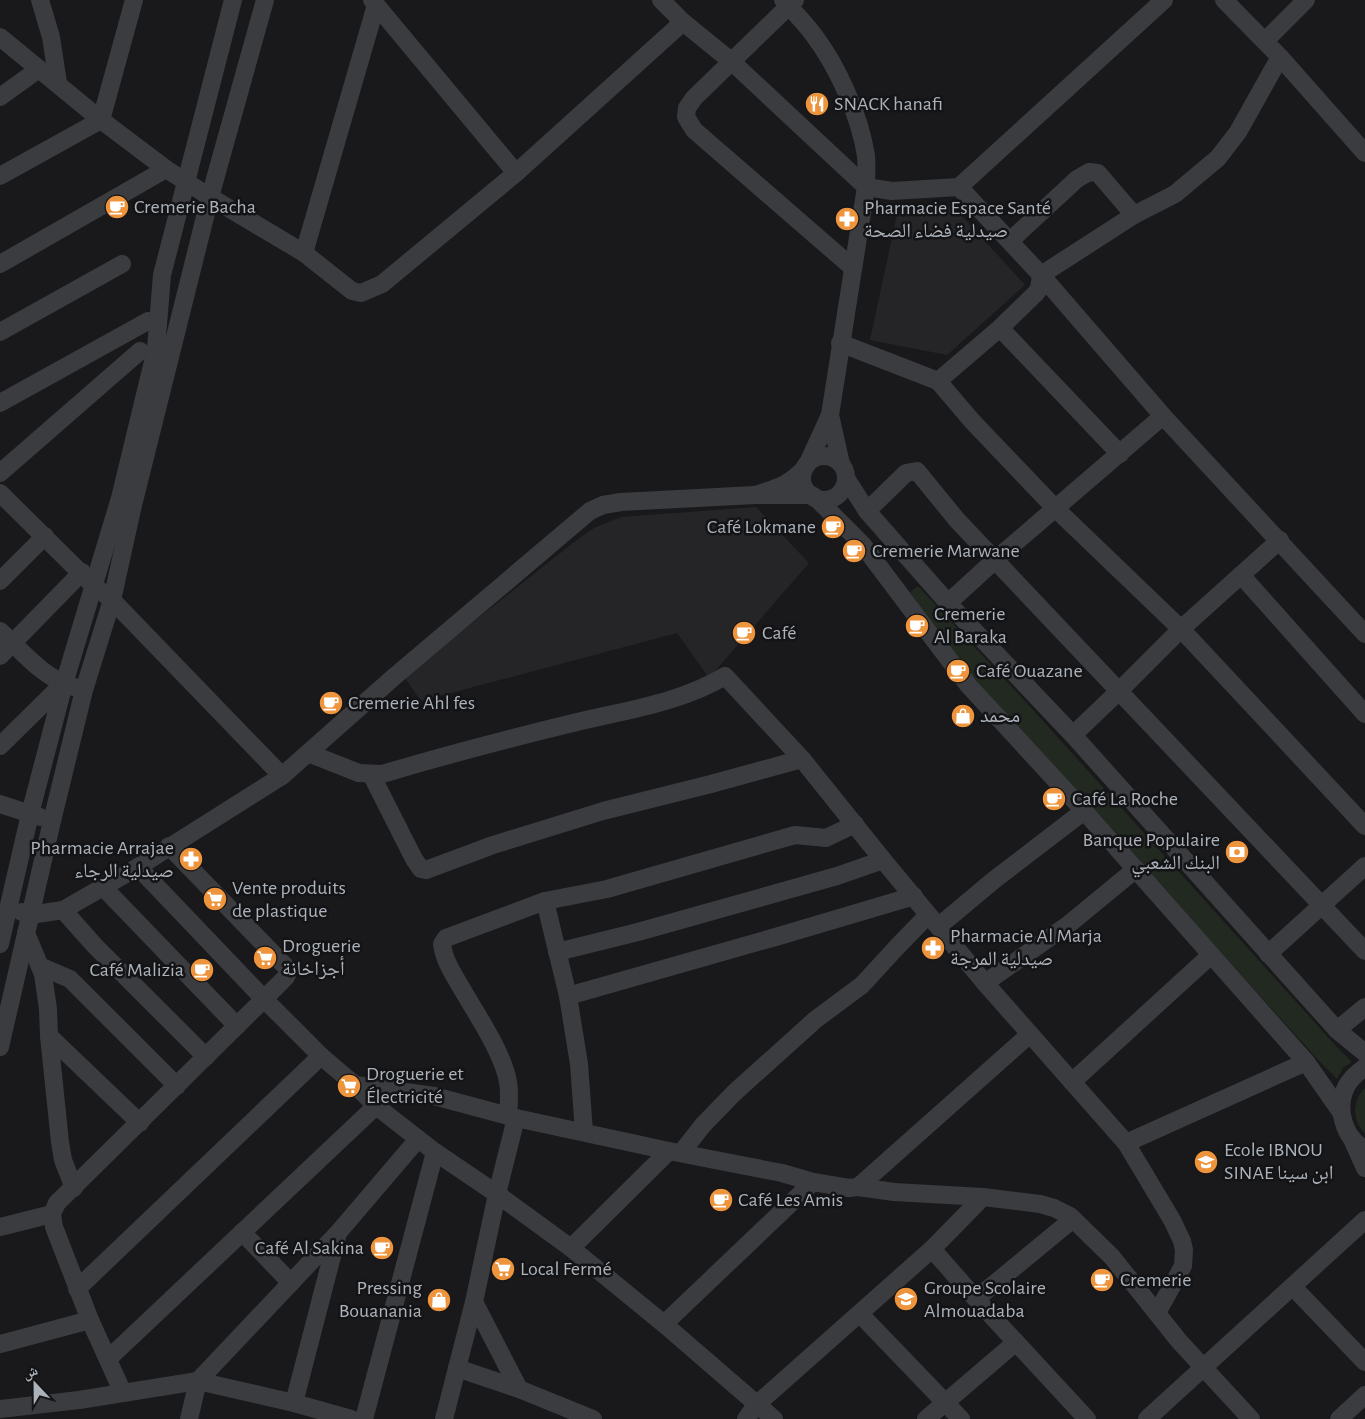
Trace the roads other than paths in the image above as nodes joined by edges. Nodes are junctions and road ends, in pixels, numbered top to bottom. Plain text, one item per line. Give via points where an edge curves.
1 (40, 0) edge
2 (134, 0) edge
3 (233, 0) edge
4 (265, 0) edge
5 (661, 0) edge
6 (1164, 0) edge
7 (1224, 0) edge
8 (1306, 0) edge
9 (789, 2) edge
10 (374, 3) edge
11 (683, 22) junction
12 (1265, 42) junction
13 (4, 45) edge
14 (1280, 57) junction
15 (731, 61) junction
16 (39, 69) junction
17 (58, 82) junction
18 (0, 97) edge
19 (102, 120) junction
20 (1365, 153) edge
21 (166, 169) junction
22 (516, 173) junction
23 (0, 176) edge
24 (186, 182) junction
25 (866, 187) junction
26 (959, 187) junction
27 (210, 197) junction
28 (1134, 215) junction
29 (1010, 241) junction
30 (304, 253) junction
31 (0, 264) edge
32 (122, 264) dead end
33 (853, 268) junction
34 (1041, 275) junction
35 (148, 321) dead end
36 (1000, 328) junction
37 (0, 332) edge
38 (840, 343) junction
39 (140, 351) dead end
40 (938, 381) junction
41 (0, 403) edge
42 (830, 415) junction
43 (1163, 416) junction
44 (1120, 454) junction
45 (807, 465) junction
46 (844, 471) junction
47 (0, 473) edge
48 (755, 495) junction
49 (813, 496) junction
50 (3, 503) edge
51 (1055, 508) junction
52 (867, 511) junction
53 (45, 536) junction
54 (1280, 540) junction
55 (995, 560) junction
56 (1241, 576) junction
57 (88, 578) junction
58 (0, 581) edge
59 (112, 600) junction
60 (948, 603) junction
61 (1181, 629) junction
62 (0, 631) edge
63 (1365, 634) edge
64 (13, 643) junction
65 (0, 656) edge
66 (64, 684) junction
67 (84, 690) junction
68 (1120, 690) junction
69 (1365, 714) edge
70 (1073, 734) junction
71 (0, 746) edge
72 (308, 753) junction
73 (802, 759) junction
74 (371, 774) junction
75 (282, 776) junction
76 (0, 804) edge
77 (1084, 811) junction
78 (30, 814) junction
79 (52, 821) junction
80 (855, 824) junction
81 (1365, 826) edge
82 (169, 846) junction
83 (883, 860) junction
84 (1365, 866) edge
85 (138, 867) junction
86 (1136, 869) junction
87 (104, 888) junction
88 (914, 896) junction
89 (545, 901) junction
90 (1323, 904) junction
91 (10, 909) junction
92 (63, 910) junction
93 (30, 915) junction
94 (934, 920) junction
95 (26, 933) junction
96 (0, 944) edge
97 (1365, 951) edge
98 (557, 952) junction
99 (1268, 954) junction
100 (1211, 955) junction
101 (42, 967) junction
102 (985, 983) junction
103 (568, 996) junction
104 (264, 999) junction
105 (1365, 1007) edge
106 (237, 1026) junction
107 (1337, 1030) junction
108 (1030, 1034) junction
109 (49, 1036) junction
110 (0, 1047) edge
111 (1365, 1053) edge
112 (321, 1056) junction
113 (206, 1057) junction
114 (1306, 1062) junction
115 (1365, 1067) edge
116 (1072, 1082) junction
117 (355, 1085) junction
118 (176, 1086) junction
119 (376, 1106) junction
120 (1341, 1112) junction
121 (512, 1117) junction
122 (140, 1122) junction
123 (584, 1132) junction
124 (1350, 1136) junction
125 (418, 1139) junction
126 (1126, 1143) junction
127 (1365, 1149) edge
128 (435, 1152) junction
129 (675, 1152) junction
130 (1365, 1168) edge
131 (813, 1182) junction
132 (858, 1187) junction
133 (74, 1188) junction
134 (497, 1194) junction
135 (983, 1197) junction
136 (52, 1214) junction
137 (1073, 1218) junction
138 (1365, 1220) edge
139 (0, 1227) edge
140 (242, 1232) junction
141 (338, 1234) junction
142 (571, 1248) junction
143 (932, 1249) junction
144 (291, 1283) junction
145 (1293, 1287) junction
146 (77, 1289) junction
147 (976, 1300) junction
148 (474, 1302) junction
149 (1157, 1313) junction
150 (860, 1314) junction
151 (90, 1320) junction
152 (664, 1324) junction
153 (1016, 1342) junction
154 (0, 1344) edge
155 (108, 1359) junction
156 (1365, 1362) edge
157 (458, 1368) junction
158 (1204, 1368) junction
159 (198, 1381) junction
160 (519, 1389) junction
161 (123, 1393) junction
162 (1365, 1395) edge
163 (294, 1403) junction
164 (945, 1403) junction
165 (0, 1409) edge
166 (751, 1412) edge
167 (19, 1413) edge
168 (189, 1419) edge
169 (351, 1419) edge
170 (364, 1419) edge
171 (444, 1419) edge
172 (593, 1419) edge
173 (774, 1419) edge
174 (926, 1419) edge
175 (960, 1419) edge
176 (1087, 1419) edge
177 (1147, 1419) edge
178 (1251, 1419) edge
179 (1339, 1419) edge

1 - 17 street via 51,37
2 - 19 street
3 - 24 street
4 - 27 street
5 - 11 street
6 - 26 street
7 - 12 street
8 - 12 street
9 - 15 street
9 - 25 street via 813,34 844,87 861,132 866,158
10 - 22 street
10 - 30 street
11 - 15 street
11 - 22 street
12 - 14 street
13 - 16 street
14 - 20 street
14 - 28 street via 1238,132 1218,158 1176,194
15 - 25 street
15 - 33 street via 687,108 689,124
16 - 17 street
16 - 18 street
17 - 19 street
19 - 21 street
19 - 23 street
21 - 24 street
21 - 31 street
22 - 30 street via 371,290 352,291
24 - 27 street
24 - 57 street via 162,275 156,349 120,498
25 - 26 street via 892,191
25 - 33 street
26 - 29 street
27 - 30 street
27 - 59 street
28 - 29 street via 1098,173 1089,172 1077,179
28 - 34 street
29 - 34 street
32 - 37 street
33 - 38 street
34 - 36 street via 1036,293
34 - 43 street
35 - 41 street
36 - 40 street
36 - 44 street
38 - 40 street
38 - 42 street
39 - 47 street
40 - 51 street
42 - 45 street
42 - 46 street
43 - 44 street
43 - 54 street
44 - 51 street
45 - 46 street via 821,456 829,456 836,459
45 - 48 street via 786,484
45 - 49 street via 803,482
46 - 49 street via 845,485 835,496 829,499
46 - 52 street
48 - 49 street
48 - 72 street via 621,502 590,511
49 - 77 street via 862,544 969,686
50 - 53 street
51 - 55 street
51 - 61 street
52 - 55 street via 906,473 917,471
52 - 60 street
53 - 57 street
53 - 58 street
54 - 56 street
54 - 63 street
55 - 60 street
55 - 68 street
56 - 61 street
56 - 69 street
57 - 59 street
57 - 64 street
57 - 66 street
59 - 67 street
59 - 75 street
60 - 70 street
61 - 68 street
61 - 81 street
62 - 64 street
64 - 65 street
64 - 66 street via 46,674
66 - 67 street
66 - 71 street
66 - 78 street
67 - 79 street
68 - 70 street
68 - 90 street
70 - 99 street
72 - 74 street via 359,773
72 - 75 street
73 - 74 street via 725,676 706,687 629,711 382,774
73 - 74 street via 603,811 492,845 426,870 414,859
73 - 80 street
75 - 82 street
76 - 78 street
77 - 86 street
77 - 94 street via 1001,875
78 - 79 street
78 - 91 street
79 - 93 street
80 - 83 street
80 - 89 street via 826,838 795,835 607,889
82 - 85 street
82 - 104 street via 286,967 286,977
83 - 88 street
83 - 98 street via 837,876
84 - 90 street
85 - 87 street
85 - 104 street
86 - 100 street
86 - 102 street via 1069,924
87 - 92 street
87 - 106 street
88 - 94 street
88 - 103 street
89 - 98 street
89 - 121 street via 485,922 443,942 448,965 491,1040 508,1080
90 - 97 street
90 - 99 street
91 - 93 street
91 - 96 street
92 - 93 street
92 - 113 street
93 - 95 street
94 - 102 street
94 - 129 street via 862,985 815,1020
95 - 101 street
95 - 110 street
98 - 103 street
99 - 107 street
100 - 114 street
100 - 116 street
101 - 109 street
101 - 118 street via 70,979
102 - 108 street
103 - 123 street via 579,1064
104 - 106 street
104 - 112 street
105 - 107 street
106 - 113 street
107 - 111 street
108 - 116 street
108 - 132 street
109 - 122 street
109 - 133 street via 60,1142
112 - 117 street
112 - 146 street
113 - 118 street
114 - 120 street
114 - 126 street
115 - 120 street via 1346,1086
116 - 126 street
117 - 119 street
117 - 121 street via 434,1096
118 - 122 street
119 - 125 street
119 - 140 street
120 - 124 street
121 - 123 street
121 - 134 street
122 - 133 street
123 - 129 street
124 - 127 street
124 - 130 street
125 - 128 street
125 - 141 street
126 - 149 street via 1172,1220 1184,1250 1183,1266
128 - 134 street
128 - 170 street
129 - 131 street
129 - 142 street
131 - 132 street
131 - 152 street
132 - 135 street
133 - 136 street via 58,1203
134 - 142 street
134 - 148 street
135 - 137 street via 1040,1204
135 - 143 street
136 - 139 street
136 - 146 street
137 - 147 street
137 - 149 street via 1112,1258
138 - 145 street
140 - 144 street
140 - 155 street
141 - 144 street
141 - 163 street
142 - 152 street
143 - 147 street
143 - 150 street
144 - 159 street
145 - 156 street
145 - 158 street
146 - 151 street
147 - 153 street
148 - 157 street
148 - 160 street
149 - 158 street
150 - 164 street
150 - 166 street
151 - 154 street
151 - 155 street
152 - 166 street
153 - 164 street
153 - 176 street
155 - 161 street
157 - 160 street
157 - 171 street
158 - 177 street
158 - 178 street
159 - 161 street
159 - 163 street
159 - 168 street
160 - 172 street
161 - 167 street
162 - 179 street
163 - 169 street
164 - 174 street
164 - 175 street
165 - 167 street
166 - 173 street

